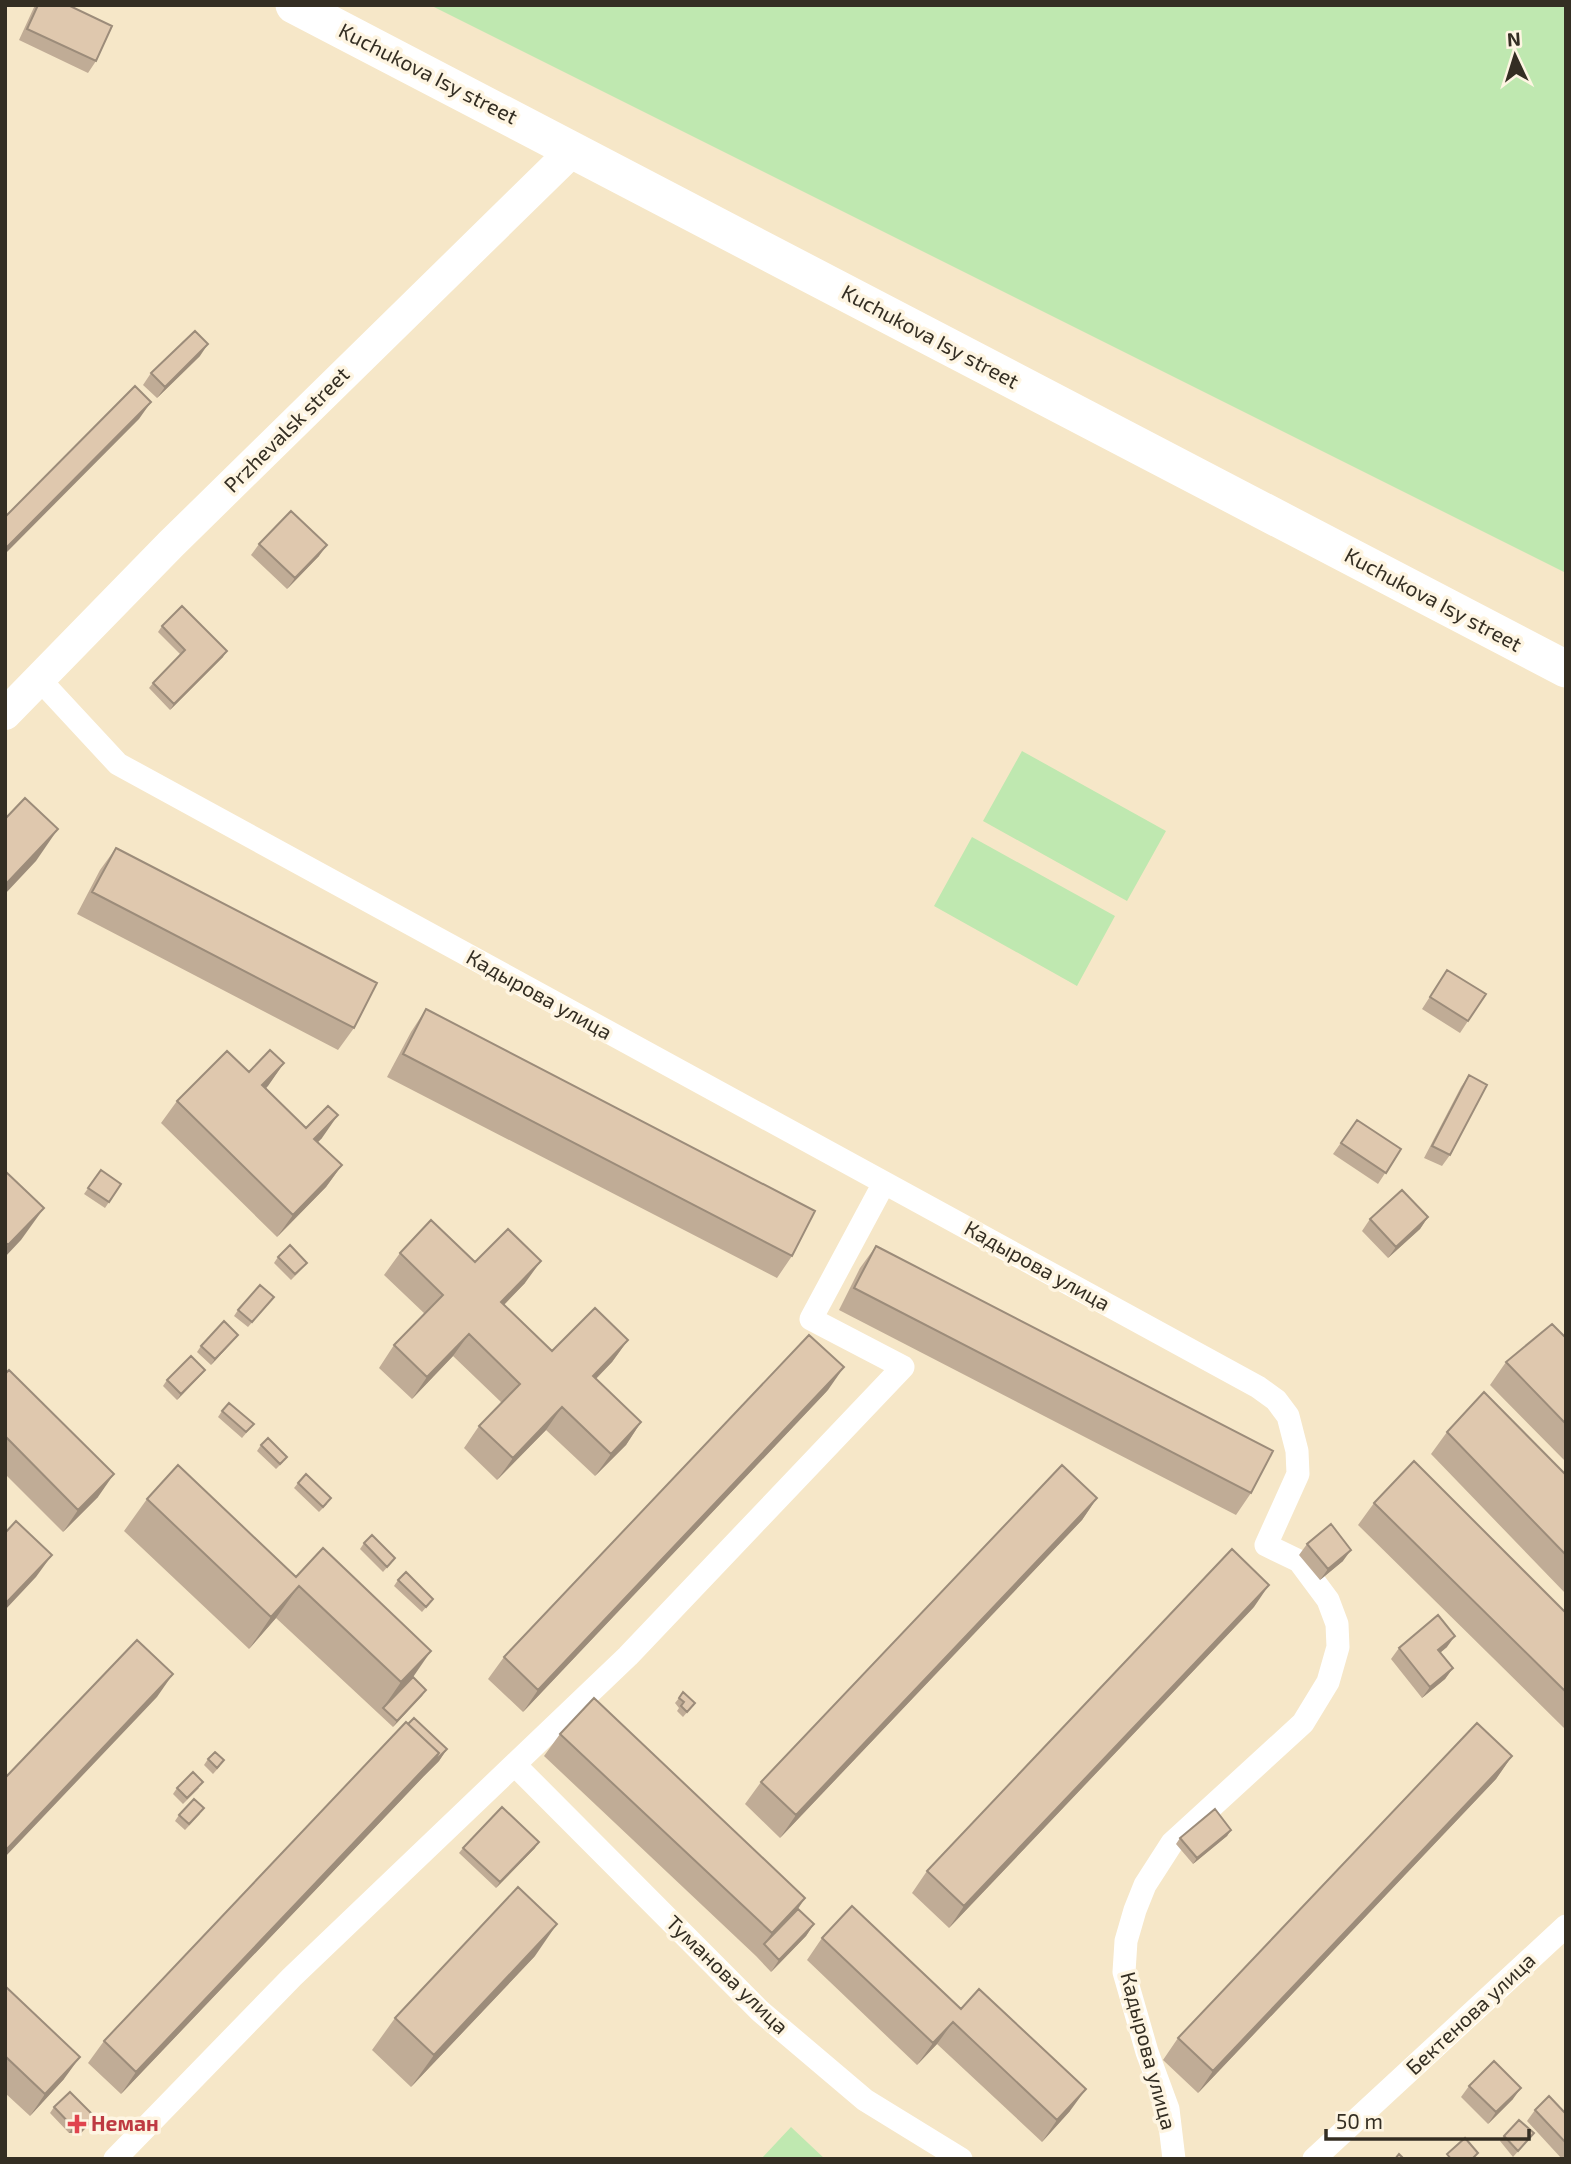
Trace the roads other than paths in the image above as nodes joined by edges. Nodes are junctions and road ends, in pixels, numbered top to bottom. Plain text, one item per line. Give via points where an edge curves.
1 (295, 5) edge
2 (573, 150) junction
3 (1566, 669) edge
4 (40, 680) junction
5 (5, 714) edge
6 (884, 1183) junction
7 (514, 1765) junction
8 (1566, 1926) edge
9 (115, 2159) edge
10 (961, 2159) edge
11 (1174, 2159) edge
12 (1314, 2159) edge

1 - 2 main road, Kuchukova Isy street
2 - 3 main road, Kuchukova Isy street
2 - 4 main road, Przhevalsk street via 171,544
4 - 5 main road, Przhevalsk street
4 - 6 street, Кадырова улица via 118,764
6 - 7 street via 811,1319 903,1367 628,1656
6 - 11 street, Кадырова улица via 1258,1387 1288,1416 1298,1475 1266,1545 1299,1561 1331,1606 1338,1647 1328,1682 1303,1723 1171,1843 1145,1885 1126,1941 1124,1972 1168,2109
7 - 9 street via 292,1977
7 - 10 street, Туманова улица via 760,2011 865,2100
8 - 12 street, Бектенова улица

